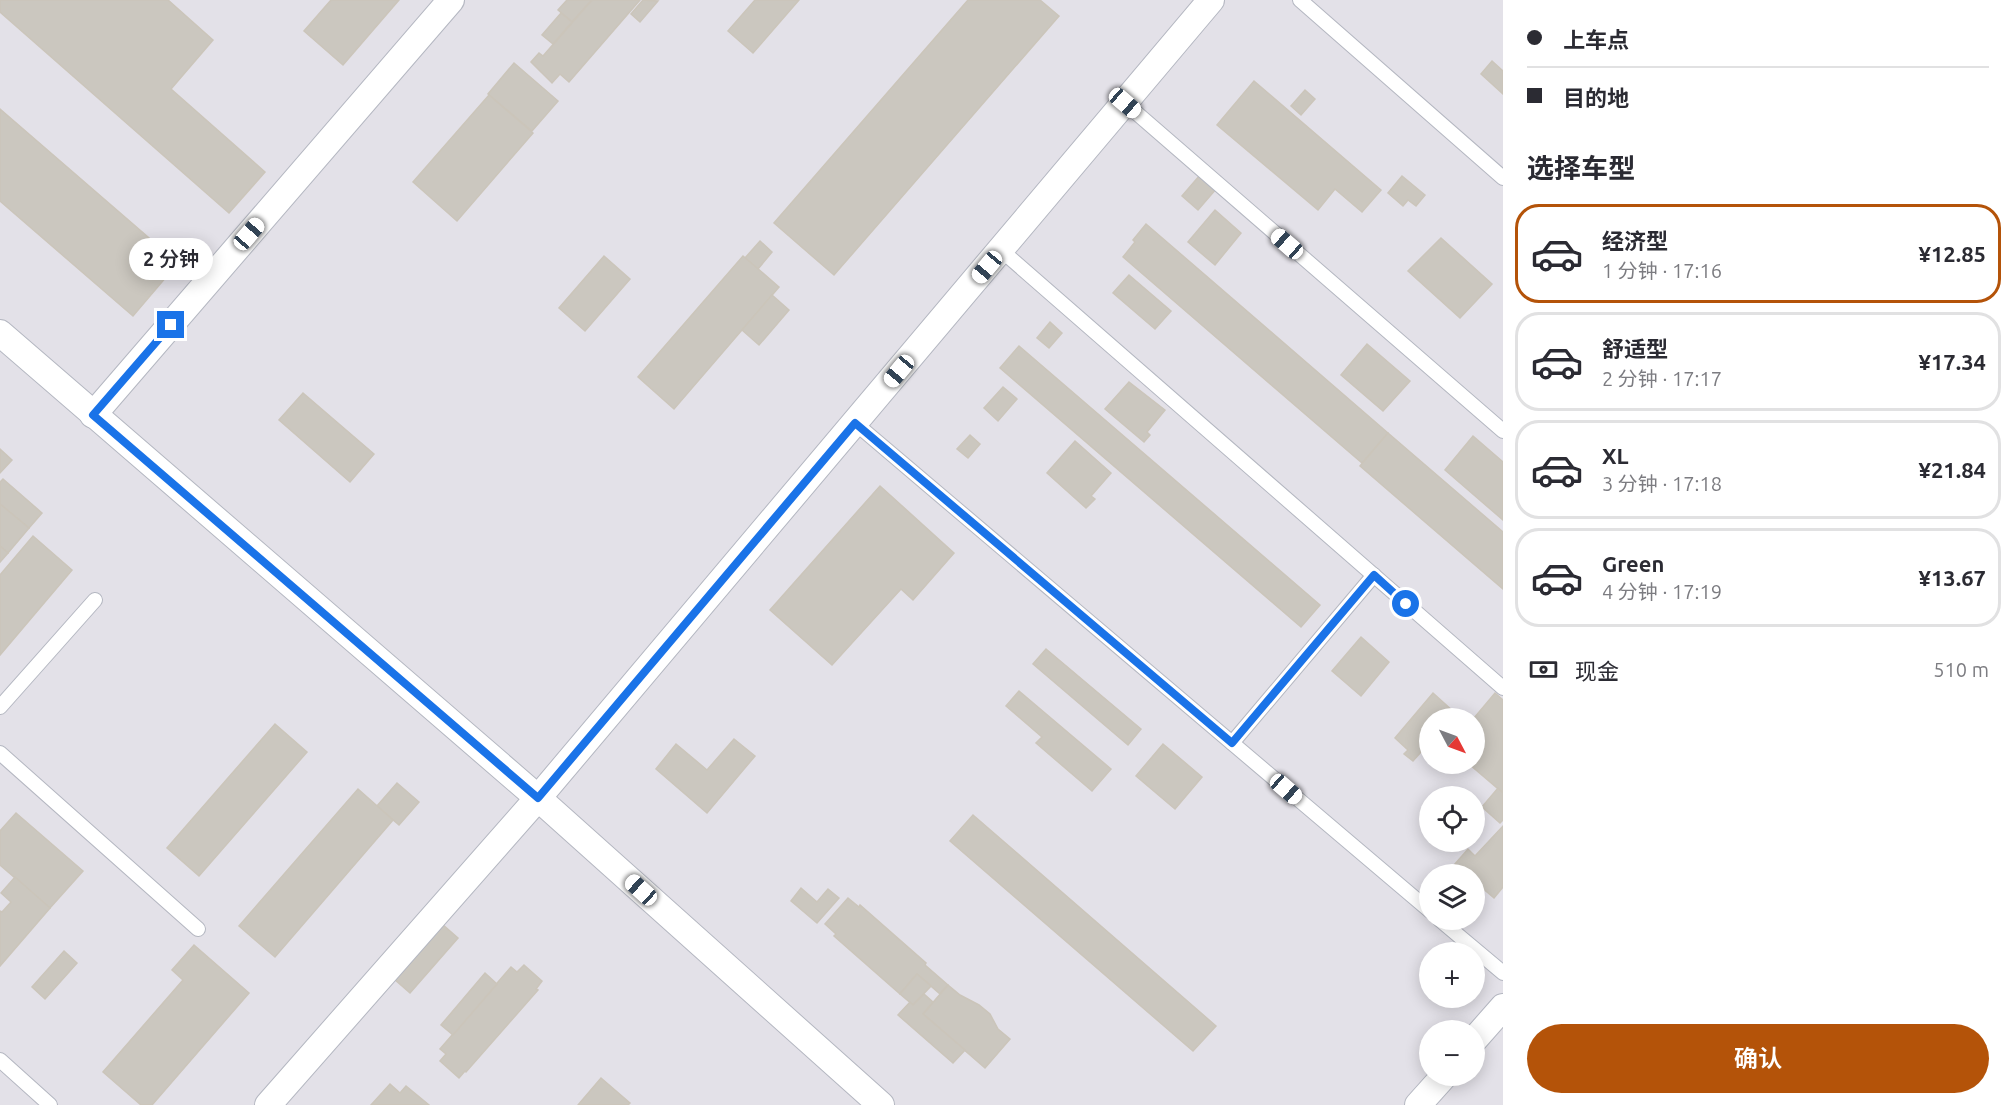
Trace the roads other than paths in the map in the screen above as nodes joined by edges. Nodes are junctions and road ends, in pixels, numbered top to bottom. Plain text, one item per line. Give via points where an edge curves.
1 (451, 0) edge
2 (1211, 0) edge
3 (1300, 0) edge
4 (1125, 103) junction
5 (1503, 178) edge
6 (1001, 250) junction
7 (0, 333) edge
8 (93, 415) junction
9 (855, 423) junction
10 (1503, 431) edge
11 (1374, 575) junction
12 (96, 600) dead end
13 (1503, 688) edge
14 (0, 707) edge
15 (1232, 743) junction
16 (0, 753) edge
17 (538, 798) junction
18 (1419, 902) edge
19 (198, 929) dead end
20 (1452, 930) edge
21 (1503, 973) edge
22 (1503, 1007) edge
23 (1485, 1027) edge
24 (0, 1060) edge
25 (1435, 1086) edge
26 (50, 1105) edge
27 (268, 1105) edge
28 (881, 1105) edge
29 (1418, 1105) edge

1 - 8 street
2 - 4 street
3 - 5 lane
4 - 6 street
4 - 10 lane
6 - 9 street
6 - 11 lane
7 - 8 street
8 - 17 street
9 - 15 lane
9 - 17 street
11 - 13 lane
11 - 15 lane
12 - 14 lane
15 - 18 lane
16 - 19 lane
17 - 27 street
17 - 28 street
20 - 21 lane
22 - 23 street
24 - 26 lane
25 - 29 street

